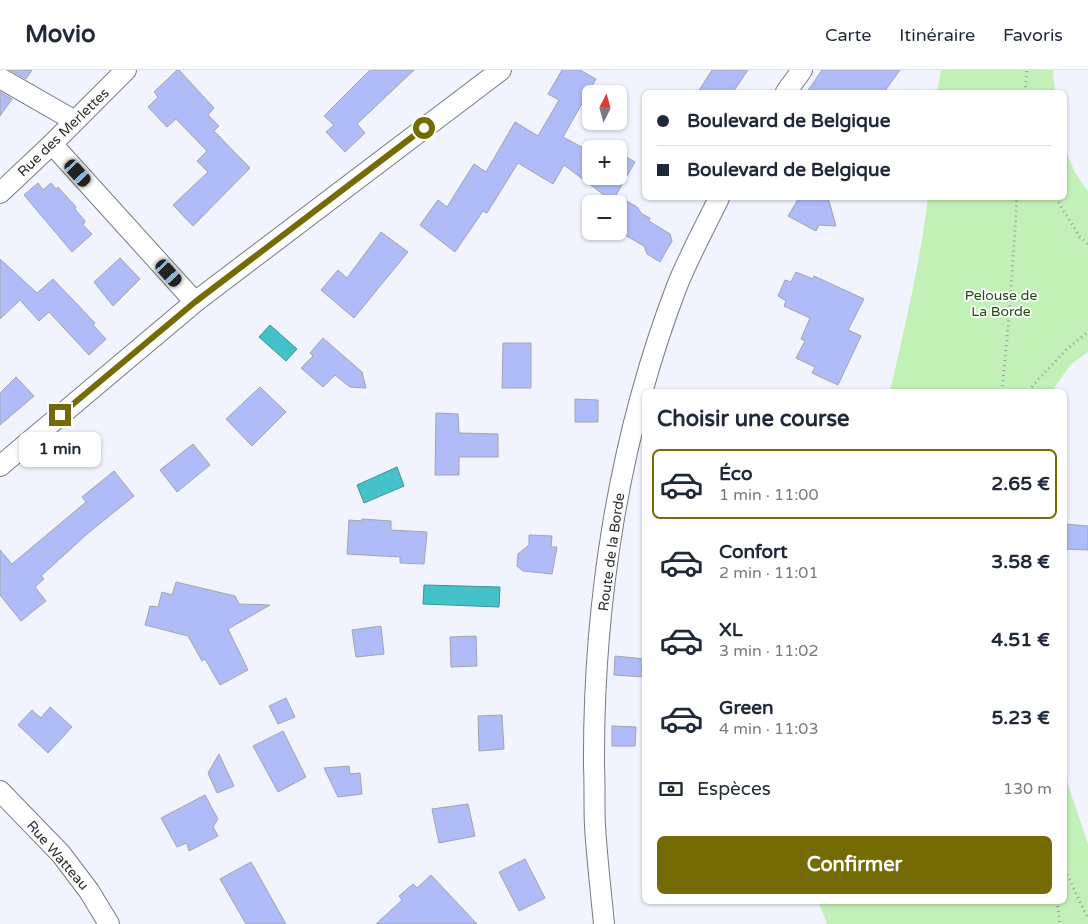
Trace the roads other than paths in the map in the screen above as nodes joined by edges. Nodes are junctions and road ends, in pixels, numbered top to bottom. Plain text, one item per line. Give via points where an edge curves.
1 (126, 70) edge
2 (501, 70) edge
3 (802, 70) edge
4 (0, 78) edge
5 (787, 90) edge
6 (75, 121) junction
7 (52, 144) junction
8 (0, 193) edge
9 (718, 200) edge
10 (195, 302) junction
11 (644, 389) edge
12 (642, 397) edge
13 (0, 466) edge
14 (0, 791) edge
15 (109, 924) edge
16 (604, 924) edge

1 - 6 street, Rue des Merlettes
2 - 10 street
3 - 5 street
4 - 6 street
6 - 7 street, Rue des Merlettes
7 - 8 street, Rue des Merlettes
7 - 10 street
9 - 11 street, Route de la Borde via 678,285
10 - 13 street
12 - 16 street, Route de la Borde via 625,461 608,556 598,642 594,729 595,825
14 - 15 street, Rue Watteau via 61,854

